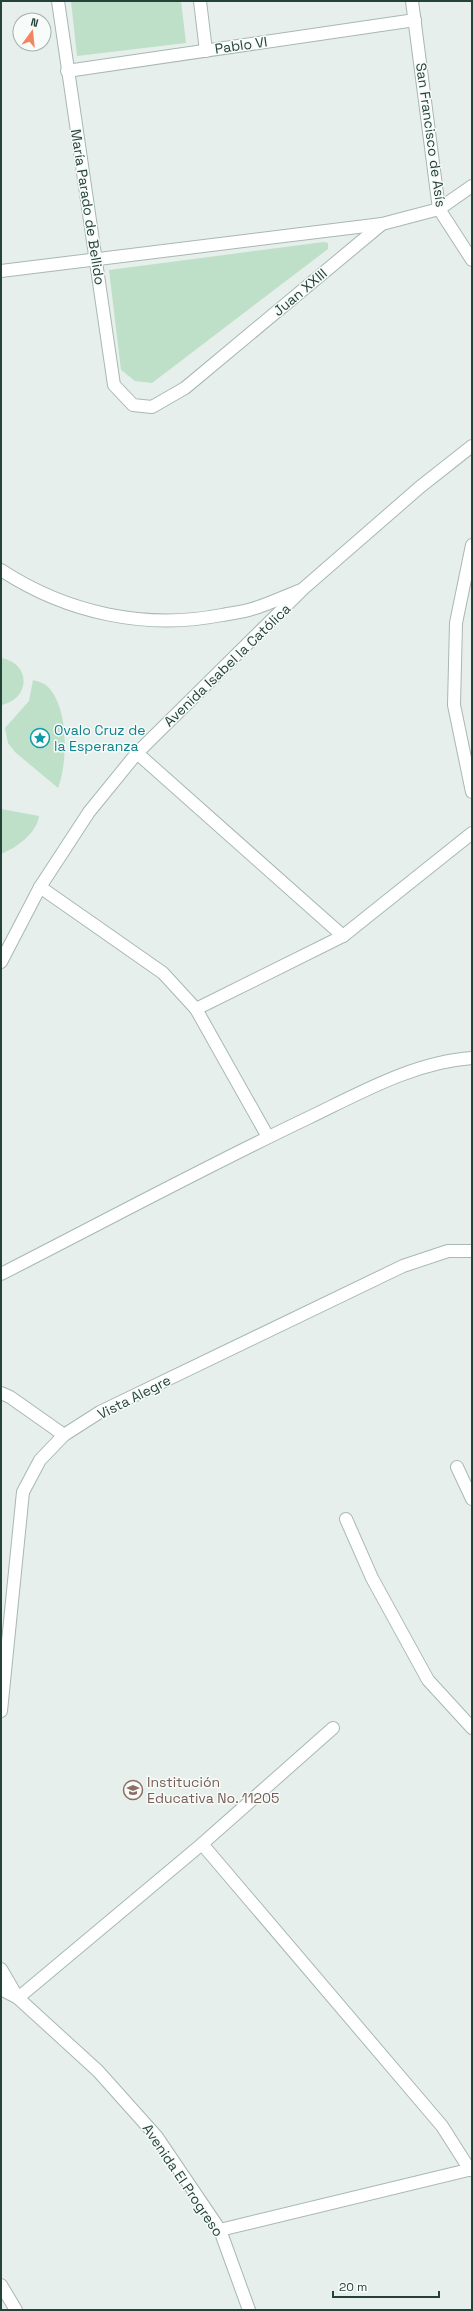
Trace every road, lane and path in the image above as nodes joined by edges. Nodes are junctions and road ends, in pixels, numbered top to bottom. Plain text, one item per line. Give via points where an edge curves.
1 (58, 1) edge
2 (200, 1) edge
3 (412, 1) edge
4 (415, 20) junction
5 (206, 51) junction
6 (67, 71) junction
7 (472, 186) edge
8 (439, 209) junction
9 (382, 224) junction
10 (96, 260) junction
11 (472, 260) edge
12 (1, 270) edge
13 (133, 405) joint
14 (472, 446) edge
15 (472, 545) edge
16 (1, 570) edge
17 (304, 588) junction
18 (137, 753) junction
19 (471, 787) edge
20 (472, 833) edge
21 (40, 887) junction
22 (343, 936) junction
23 (1, 962) edge
24 (196, 1009) junction
25 (472, 1058) edge
26 (268, 1137) junction
27 (472, 1251) edge
28 (1, 1274) edge
29 (1, 1393) edge
30 (64, 1435) junction
31 (457, 1467) dead end
32 (472, 1499) edge
33 (346, 1520) dead end
34 (1, 1711) edge
35 (333, 1728) dead end
36 (472, 1728) edge
37 (202, 1844) junction
38 (1, 1969) edge
39 (1, 1989) edge
40 (18, 1998) junction
41 (471, 2170) edge
42 (220, 2230) junction
43 (1, 2285) edge
44 (16, 2310) edge
45 (249, 2310) edge

1 - 6 street, María Parado de Bellido
2 - 5 street
3 - 4 street, San Francisco de Asís
4 - 5 street, Pablo VI
4 - 8 street, San Francisco de Asís
5 - 6 street, Pablo VI
6 - 10 street, María Parado de Bellido
7 - 8 street, Juan XXIII
8 - 9 street, Juan XXIII
8 - 11 street, San Francisco de Asís
9 - 10 street
9 - 13 street, Juan XXIII via 185,388 152,407
10 - 12 street
10 - 13 street, María Parado de Bellido via 114,385
14 - 17 street, Avenida Isabel la Católica
15 - 19 street via 456,624 454,705
16 - 17 street via 28,588 81,609 138,620 195,620 251,609
17 - 18 street, Avenida Isabel la Católica
18 - 21 street, Avenida Isabel la Católica via 89,812
18 - 22 street
20 - 22 street
21 - 23 street, Avenida Isabel la Católica
21 - 24 street via 163,974
22 - 24 street
24 - 26 street
25 - 26 street via 448,1060 385,1081
26 - 28 street
27 - 30 street, Vista Alegre via 448,1251 403,1266 100,1412
29 - 30 street
30 - 34 street, Vista Alegre via 40,1460 23,1492
31 - 32 street
33 - 36 street via 372,1578 428,1680
35 - 37 street
37 - 40 street
37 - 41 street via 442,2126
38 - 40 street
39 - 40 street, Avenida El Progreso
40 - 42 street, Avenida El Progreso via 98,2071 157,2137
41 - 42 street
42 - 45 street, Avenida El Progreso
43 - 44 street

